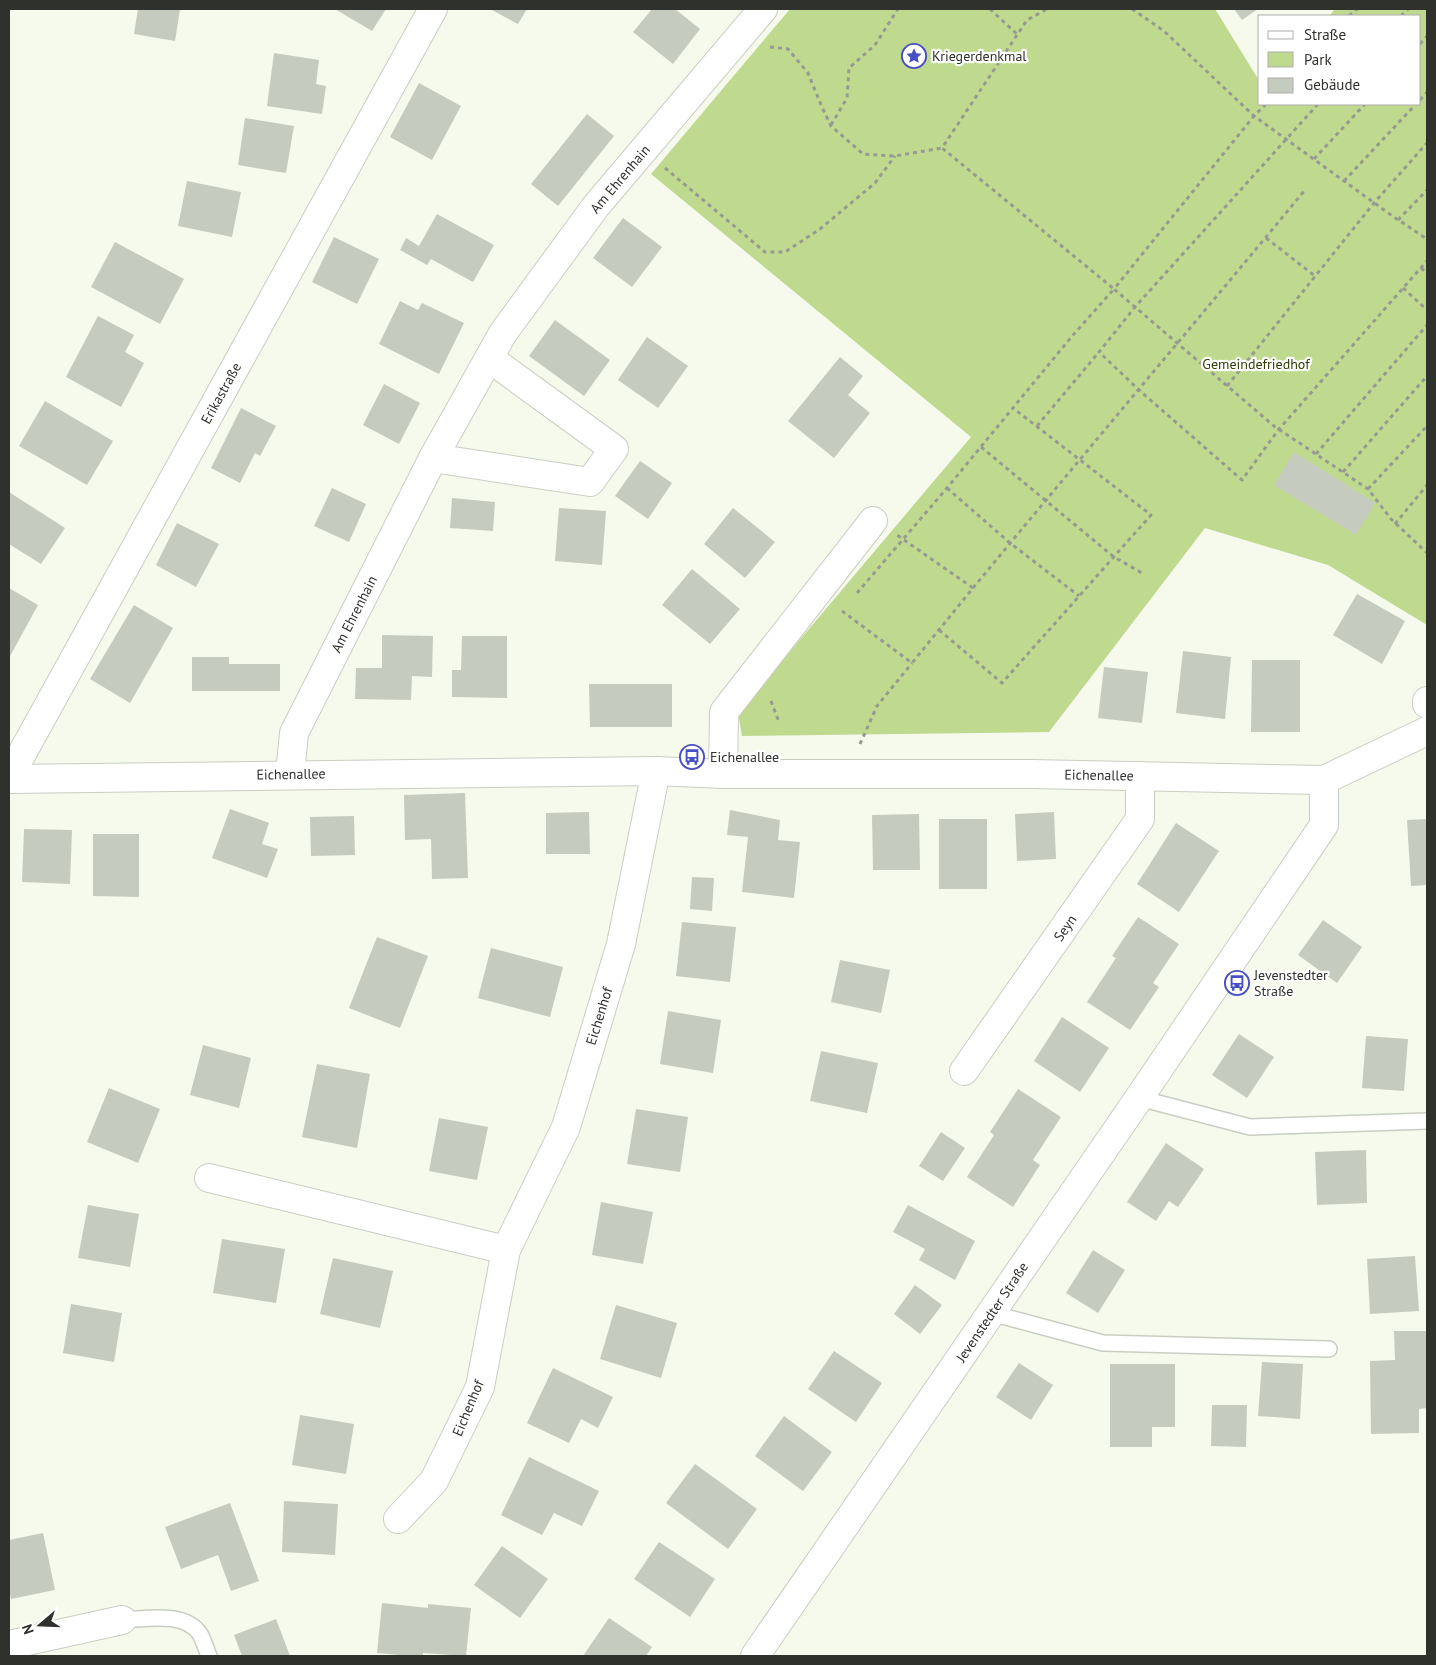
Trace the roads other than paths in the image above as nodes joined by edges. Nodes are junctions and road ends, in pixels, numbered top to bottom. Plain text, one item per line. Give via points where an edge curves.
1 (433, 9) edge
2 (763, 9) edge
3 (489, 358) junction
4 (433, 458) junction
5 (873, 521) road end
6 (1427, 731) edge
7 (656, 770) junction
8 (290, 774) junction
9 (723, 774) junction
10 (1140, 776) junction
11 (9, 778) edge
12 (1324, 780) junction
13 (964, 1071) dead end
14 (1139, 1098) junction
15 (1427, 1121) edge
16 (209, 1178) dead end
17 (506, 1250) junction
18 (991, 1313) junction
19 (1328, 1348) dead end
20 (398, 1519) dead end
21 (122, 1620) joint
22 (9, 1645) edge
23 (209, 1656) edge
24 (755, 1656) edge

1 - 11 street, Erikastraße
2 - 3 street, Am Ehrenhain via 590,214 503,333
3 - 4 street, Am Ehrenhain
3 - 4 street via 614,449 590,482
4 - 8 street, Am Ehrenhain via 294,733
5 - 9 street via 724,712
6 - 12 street
7 - 8 street, Eichenallee
7 - 9 street, Eichenallee
7 - 17 street, Eichenhof via 621,944 566,1128
8 - 11 street, Eichenallee
9 - 10 street, Eichenallee
10 - 12 street, Eichenallee
10 - 13 street, Seyn via 1140,819
12 - 14 street, Jevenstedter Straße via 1324,826
14 - 15 lane via 1250,1127
14 - 18 street, Jevenstedter Straße
16 - 17 street
17 - 20 street, Eichenhof via 480,1387 434,1481
18 - 19 lane via 1103,1343
18 - 24 street, Jevenstedter Straße
21 - 22 street
21 - 23 lane via 171,1618 187,1622 200,1634

